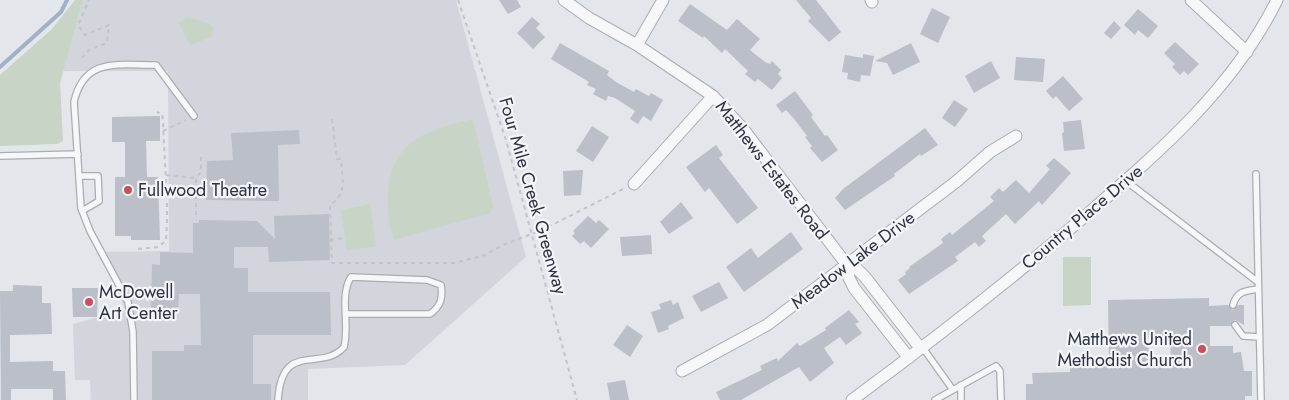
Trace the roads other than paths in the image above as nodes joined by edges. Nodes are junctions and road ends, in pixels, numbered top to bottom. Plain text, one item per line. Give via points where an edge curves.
1 (564, 0) edge
2 (663, 0) edge
3 (1191, 0) edge
4 (1277, 0) edge
5 (637, 44) junction
6 (1247, 52) junction
7 (714, 96) junction
8 (194, 116) dead end
9 (1016, 136) dead end
10 (78, 154) junction
11 (0, 156) edge
12 (1256, 174) dead end
13 (79, 176) junction
14 (1126, 181) junction
15 (634, 184) road end
16 (82, 211) junction
17 (847, 265) junction
18 (1258, 286) junction
19 (1233, 305) dead end
20 (346, 314) junction
21 (1235, 326) dead end
22 (1259, 338) junction
23 (922, 348) junction
24 (909, 358) junction
25 (682, 371) dead end
26 (961, 386) junction
27 (953, 390) junction
28 (134, 400) edge
29 (278, 400) edge
30 (852, 400) edge
31 (935, 400) edge
32 (961, 400) edge
33 (1001, 400) edge
34 (1261, 400) edge

1 - 5 street, Matthews Estates Road via 589,18
2 - 5 street
3 - 6 street
4 - 6 street, Country Place Drive
5 - 7 street, Matthews Estates Road
6 - 14 street, Country Place Drive via 1180,131
7 - 15 street
7 - 17 street, Matthews Estates Road via 744,130
8 - 10 lane via 156,65 104,65 89,73 78,86 74,102
9 - 17 street, Meadow Lake Drive via 990,152
10 - 11 lane
10 - 13 lane
12 - 18 lane
13 - 16 lane
13 - 16 lane via 98,176 99,183 99,201
14 - 18 lane
14 - 23 street, Country Place Drive
16 - 28 lane via 128,302 133,332
17 - 23 street, Matthews Estates Road via 865,277
17 - 24 street, Matthews Estates Road via 854,288
17 - 25 street, Meadow Lake Drive via 767,325
18 - 19 lane via 1236,296
18 - 22 lane
20 - 20 lane via 430,314 439,308 441,285 427,280 351,276 345,286
20 - 29 lane via 344,347 332,356 303,359 288,368 281,378
21 - 22 lane via 1243,336
22 - 34 lane
23 - 24 street, Country Place Drive
23 - 27 lane
24 - 30 street, Country Place Drive
26 - 27 lane
26 - 32 lane
26 - 33 lane via 996,366 1000,371
27 - 31 lane

